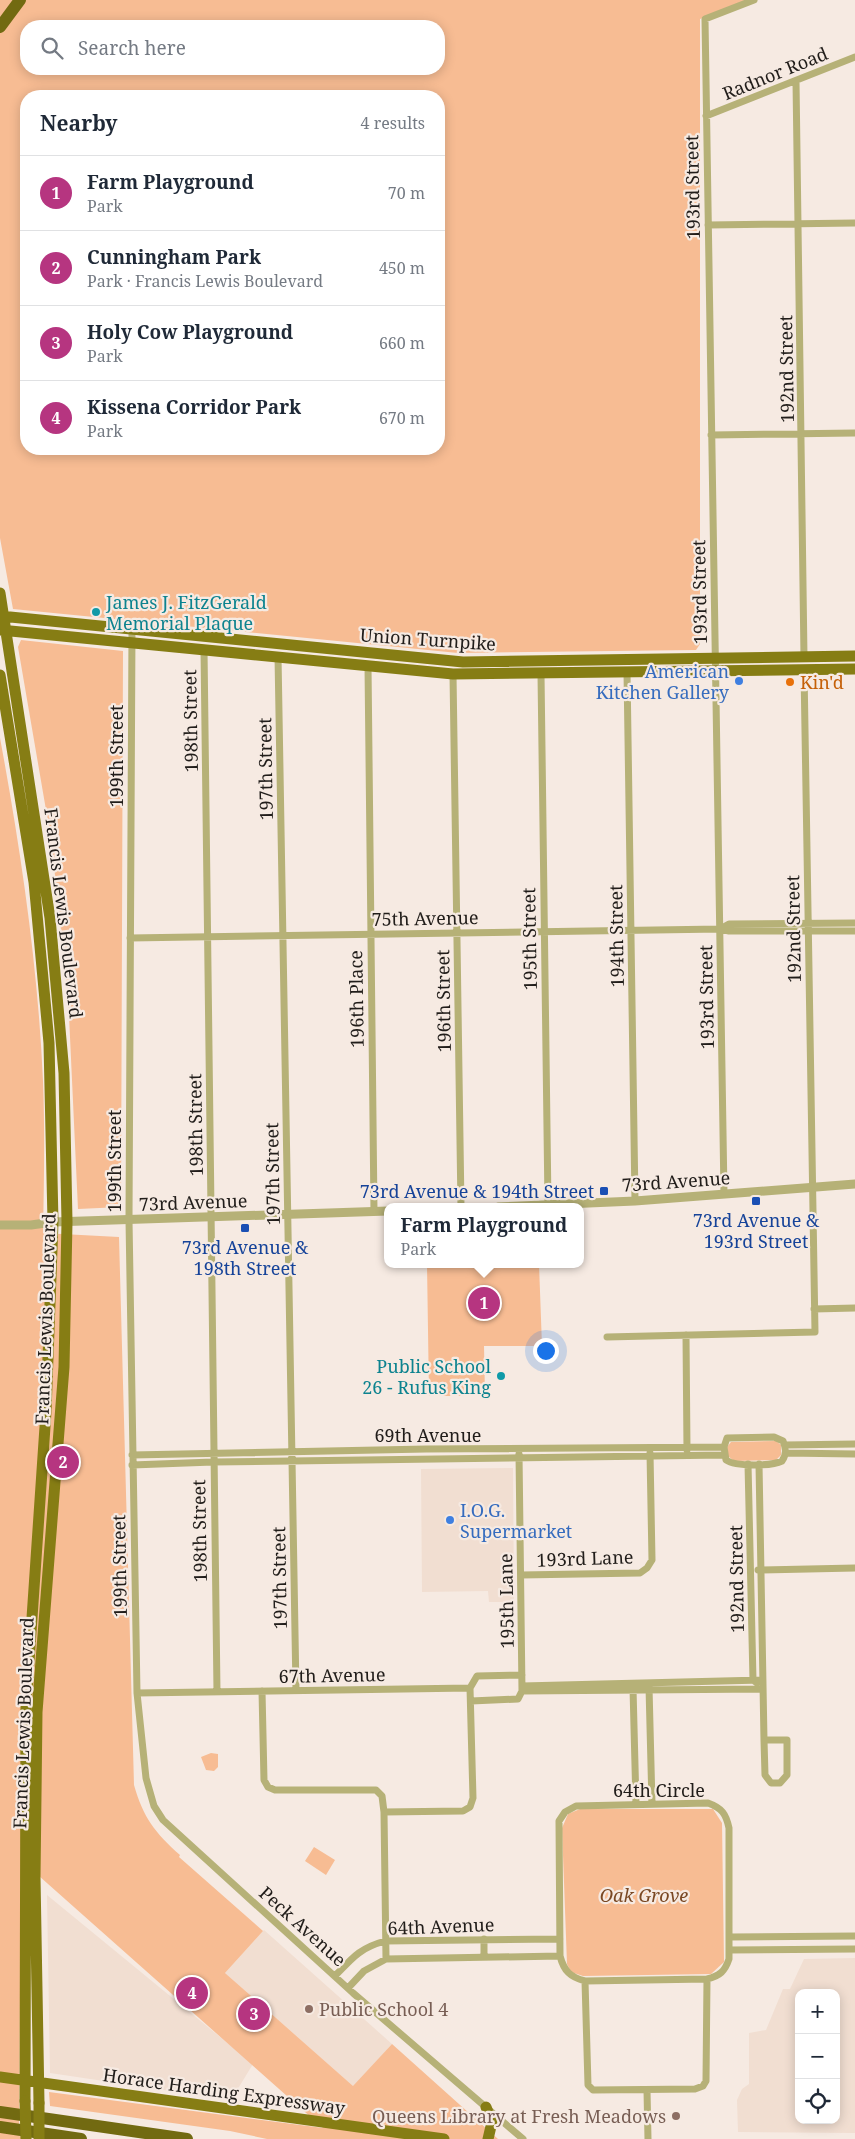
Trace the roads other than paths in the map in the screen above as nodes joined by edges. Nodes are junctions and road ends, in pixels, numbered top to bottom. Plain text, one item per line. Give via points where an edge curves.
1 (20, 0) edge
2 (754, 0) edge
3 (0, 27) edge
4 (855, 57) edge
5 (796, 81) junction
6 (706, 116) junction
7 (798, 224) junction
8 (855, 224) edge
9 (708, 225) junction
10 (802, 433) junction
11 (855, 433) edge
12 (711, 435) junction
13 (0, 593) edge
14 (2, 616) edge
15 (132, 629) junction
16 (3, 630) edge
17 (132, 643) junction
18 (204, 649) junction
19 (278, 656) junction
20 (855, 656) edge
21 (804, 657) junction
22 (716, 658) junction
23 (368, 666) junction
24 (855, 669) edge
25 (804, 670) junction
26 (716, 671) junction
27 (627, 672) junction
28 (453, 674) junction
29 (541, 674) junction
30 (0, 675) edge
31 (855, 923) edge
32 (808, 924) junction
33 (720, 929) junction
34 (631, 930) junction
35 (544, 931) junction
36 (855, 931) edge
37 (457, 932) junction
38 (809, 932) junction
39 (370, 934) junction
40 (283, 935) junction
41 (208, 936) junction
42 (130, 938) junction
43 (855, 1184) edge
44 (812, 1188) junction
45 (724, 1194) junction
46 (635, 1201) junction
47 (461, 1203) edge
48 (548, 1203) edge
49 (577, 1203) edge
50 (374, 1211) junction
51 (384, 1211) edge
52 (288, 1215) junction
53 (211, 1218) junction
54 (129, 1220) junction
55 (53, 1222) junction
56 (67, 1222) junction
57 (0, 1225) edge
58 (855, 1308) edge
59 (814, 1309) junction
60 (686, 1335) junction
61 (607, 1337) dead end
62 (855, 1444) edge
63 (687, 1447) junction
64 (650, 1448) junction
65 (519, 1449) junction
66 (786, 1449) junction
67 (292, 1451) junction
68 (724, 1451) junction
69 (213, 1454) junction
70 (855, 1454) edge
71 (132, 1455) junction
72 (650, 1456) junction
73 (687, 1456) junction
74 (519, 1459) junction
75 (213, 1462) junction
76 (293, 1462) junction
77 (748, 1464) junction
78 (759, 1464) junction
79 (132, 1465) junction
80 (855, 1568) edge
81 (750, 1570) junction
82 (760, 1570) junction
83 (521, 1575) junction
84 (522, 1675) junction
85 (753, 1680) junction
86 (762, 1680) junction
87 (633, 1686) junction
88 (649, 1686) junction
89 (470, 1688) junction
90 (762, 1688) junction
91 (522, 1689) junction
92 (296, 1690) junction
93 (262, 1691) junction
94 (216, 1692) junction
95 (137, 1693) junction
96 (471, 1701) junction
97 (764, 1740) junction
98 (636, 1804) junction
99 (652, 1804) junction
100 (384, 1812) junction
101 (855, 1936) edge
102 (730, 1937) junction
103 (484, 1939) junction
104 (560, 1939) junction
105 (386, 1941) junction
106 (855, 1949) edge
107 (729, 1950) junction
108 (560, 1956) junction
109 (484, 1957) junction
110 (386, 1959) junction
111 (335, 1976) junction
112 (707, 1979) junction
113 (585, 1980) junction
114 (348, 1988) junction
115 (0, 2077) edge
116 (25, 2081) junction
117 (39, 2083) junction
118 (647, 2090) junction
119 (0, 2104) edge
120 (486, 2107) junction
121 (0, 2112) edge
122 (0, 2127) edge
123 (115, 2128) junction
124 (26, 2139) edge
125 (39, 2139) edge
126 (80, 2139) edge
127 (187, 2139) edge
128 (444, 2139) edge
129 (488, 2139) edge
130 (523, 2139) edge
131 (648, 2139) edge

1 - 3 highway
2 - 6 street, 193rd Street via 705,19
4 - 5 street, Radnor Road
5 - 6 street, Radnor Road
5 - 7 street, 192nd Street
6 - 9 street, 193rd Street
7 - 8 street
7 - 9 street
7 - 10 street, 192nd Street
9 - 12 street, 193rd Street
10 - 11 street
10 - 12 street
10 - 21 street, 192nd Street
12 - 22 street, 193rd Street
13 - 14 main road, Francis Lewis Boulevard
14 - 15 main road, Union Turnpike
14 - 16 main road, Francis Lewis Boulevard
15 - 17 street, 199th Street
15 - 22 main road, Union Turnpike via 463,662
16 - 17 main road, Union Turnpike
16 - 56 main road, Francis Lewis Boulevard via 50,918 64,1073
17 - 18 main road, Union Turnpike
17 - 42 street, 199th Street
18 - 19 main road, Union Turnpike
18 - 41 street, 198th Street
19 - 23 main road, Union Turnpike
19 - 40 street, 197th Street
20 - 21 main road, Union Turnpike
21 - 22 main road, Union Turnpike
22 - 26 street, 193rd Street
23 - 28 main road, Union Turnpike
23 - 39 street, 196th Place
24 - 25 main road, Union Turnpike
25 - 26 main road, Union Turnpike
25 - 32 street, 192nd Street
26 - 27 main road, Union Turnpike
26 - 33 street, 193rd Street
27 - 29 main road, Union Turnpike
27 - 34 street, 194th Street
28 - 29 main road, Union Turnpike
28 - 37 street, 196th Street
29 - 35 street, 195th Street
30 - 55 main road, Francis Lewis Boulevard via 34,882 48,1043
31 - 32 street, 75th Avenue
32 - 33 street, 75th Avenue via 729,924
32 - 38 street, 192nd Street
33 - 34 street, 75th Avenue
33 - 38 street, 75th Avenue
33 - 45 street, 193rd Street
34 - 35 street, 75th Avenue
34 - 46 street, 194th Street
35 - 37 street, 75th Avenue
35 - 48 street, 195th Street
36 - 38 street, 75th Avenue
37 - 39 street, 75th Avenue
37 - 47 street, 196th Street
38 - 44 street, 192nd Street
39 - 40 street, 75th Avenue
39 - 50 street, 196th Place
40 - 41 street, 75th Avenue
40 - 52 street, 197th Street
41 - 42 street, 75th Avenue
41 - 53 street, 198th Street
42 - 54 street, 199th Street
43 - 44 street, 73rd Avenue
44 - 45 street, 73rd Avenue
44 - 59 street, 192nd Street
45 - 46 street, 73rd Avenue
46 - 49 street, 73rd Avenue
50 - 51 street, 73rd Avenue
50 - 52 street, 73rd Avenue
52 - 53 street, 73rd Avenue
52 - 67 street, 197th Street
53 - 54 street, 73rd Avenue
53 - 69 street, 198th Street
54 - 56 street, 73rd Avenue
54 - 71 street, 199th Street
55 - 56 street, 73rd Avenue
55 - 57 street, 73rd Avenue
55 - 116 main road, Francis Lewis Boulevard via 46,1412 26,1706
56 - 117 main road, Francis Lewis Boulevard via 64,1367 38,1712 35,1877
58 - 59 street
59 - 60 street, 192nd Street via 814,1332
60 - 61 street
60 - 63 street
62 - 66 street, 69th Avenue
63 - 64 street, 69th Avenue
63 - 68 street, 69th Avenue
63 - 73 street
64 - 65 street, 69th Avenue
64 - 72 street, 193rd Lane
65 - 67 street, 69th Avenue
65 - 74 street, 195th Lane
66 - 68 street, 69th Avenue via 783,1441 774,1436 730,1438 725,1442
66 - 70 street, 69th Avenue
66 - 78 street, 69th Avenue via 782,1461
67 - 69 street, 69th Avenue
67 - 76 street, 197th Street
68 - 73 street, 69th Avenue
68 - 77 street, 69th Avenue via 730,1463
69 - 71 street, 69th Avenue
69 - 75 street, 198th Street
71 - 79 street, 199th Street
72 - 73 street, 69th Avenue
72 - 74 street, 69th Avenue
72 - 83 street, 193rd Lane via 652,1560 647,1568 640,1573
74 - 76 street, 69th Avenue
74 - 83 street, 195th Lane
75 - 76 street, 69th Avenue
75 - 79 street, 69th Avenue
75 - 94 street, 198th Street
76 - 92 street, 197th Street
77 - 78 street, 69th Avenue
77 - 81 street, 192nd Street
78 - 82 street, 192nd Street
79 - 95 street, 199th Street
80 - 82 street
81 - 82 street
81 - 85 street, 192nd Street
82 - 86 street, 192nd Street
83 - 84 street, 195th Lane
84 - 89 street via 477,1676
84 - 91 street, 195th Lane
85 - 86 street
85 - 88 street
85 - 90 street
86 - 90 street, 192nd Street
87 - 88 street
87 - 91 street
87 - 98 street
88 - 90 street
88 - 99 street
89 - 92 street, 67th Avenue
89 - 96 street
90 - 97 street, 192nd Street
91 - 96 street via 518,1699
92 - 93 street, 67th Avenue
93 - 94 street, 67th Avenue
93 - 100 street via 264,1780 268,1787 275,1790 376,1790 382,1796
94 - 95 street, 67th Avenue
95 - 111 street, Peck Avenue via 146,1778 154,1806 163,1820
96 - 100 street via 473,1798 470,1808 463,1811
97 - 97 street, 192nd Street via 765,1776 780,1783 787,1775 787,1740
98 - 99 street, 64th Circle
98 - 104 street, 64th Circle via 576,1806 565,1812 559,1821
99 - 102 street, 64th Circle via 708,1803 720,1808 726,1816 729,1828
100 - 105 street
101 - 102 street
102 - 107 street, 64th Circle
103 - 104 street, 64th Avenue
103 - 105 street, 64th Avenue
103 - 109 street
104 - 108 street, 64th Circle
105 - 110 street
105 - 111 street, 64th Avenue via 368,1946
106 - 107 street
107 - 112 street, 64th Circle via 730,1959 725,1971
108 - 109 street, 64th Avenue
108 - 113 street, 64th Circle via 563,1968 573,1978
109 - 110 street, 64th Avenue
110 - 114 street, 64th Avenue via 364,1971
111 - 114 street, Peck Avenue
112 - 113 street, 64th Circle
112 - 118 street via 706,2081 695,2089
113 - 118 street via 588,2085 593,2090
114 - 120 street, Peck Avenue
115 - 116 main road, Horace Harding Expressway
116 - 117 main road, Horace Harding Expressway
116 - 124 main road, Francis Lewis Boulevard, bridge
117 - 125 main road, Francis Lewis Boulevard, bridge
117 - 128 main road, Horace Harding Expressway
118 - 131 street
119 - 123 highway
120 - 129 main road via 492,2122
120 - 130 street, Peck Avenue
121 - 123 highway
122 - 126 highway
123 - 127 highway

